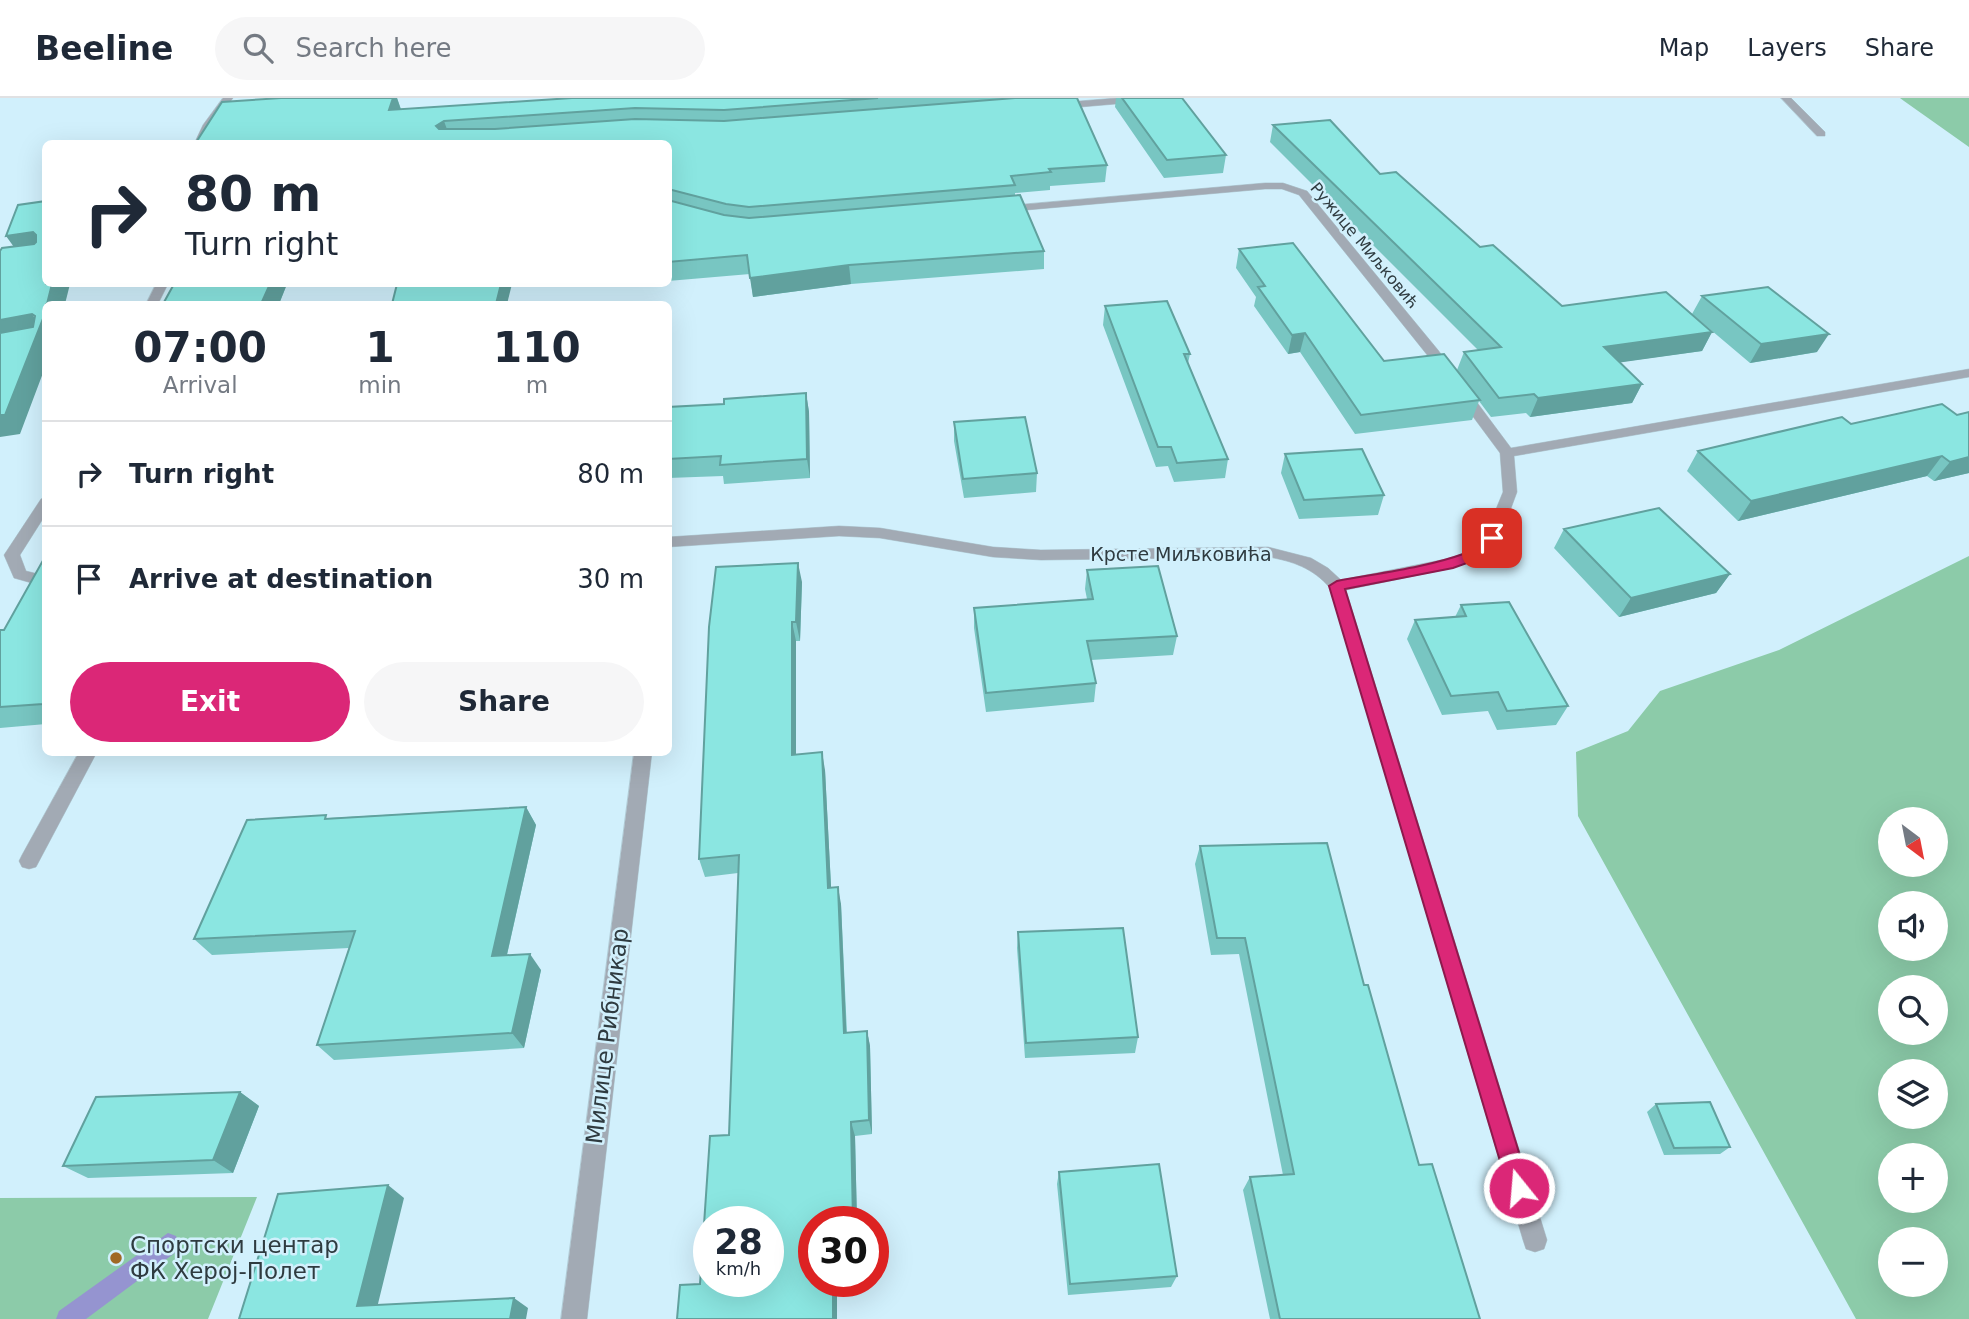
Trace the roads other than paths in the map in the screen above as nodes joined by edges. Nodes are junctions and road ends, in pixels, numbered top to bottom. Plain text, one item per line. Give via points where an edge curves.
1 (228, 98) edge
2 (1152, 98) edge
3 (1786, 98) edge
4 (1043, 107) edge
5 (1821, 134) dead end
6 (201, 140) edge
7 (992, 211) edge
8 (1969, 373) edge
9 (1507, 453) junction
10 (42, 508) edge
11 (672, 545) edge
12 (42, 582) edge
13 (1337, 586) junction
14 (86, 756) edge
15 (642, 756) edge
16 (29, 861) dead end
17 (1535, 1240) dead end
18 (574, 1319) edge

1 - 6 street
2 - 4 street
3 - 5 street
7 - 9 street, Ружице Миљковић via 1265,186 1294,188 1303,193 1433,353
8 - 9 street
9 - 13 street via 1510,492 1492,538 1476,555
10 - 12 street via 12,555 20,574
11 - 13 street, Крсте Миљковића via 839,531 1041,555 1268,552 1306,561
13 - 17 street
14 - 16 street
15 - 18 street, Милице Рибникар

